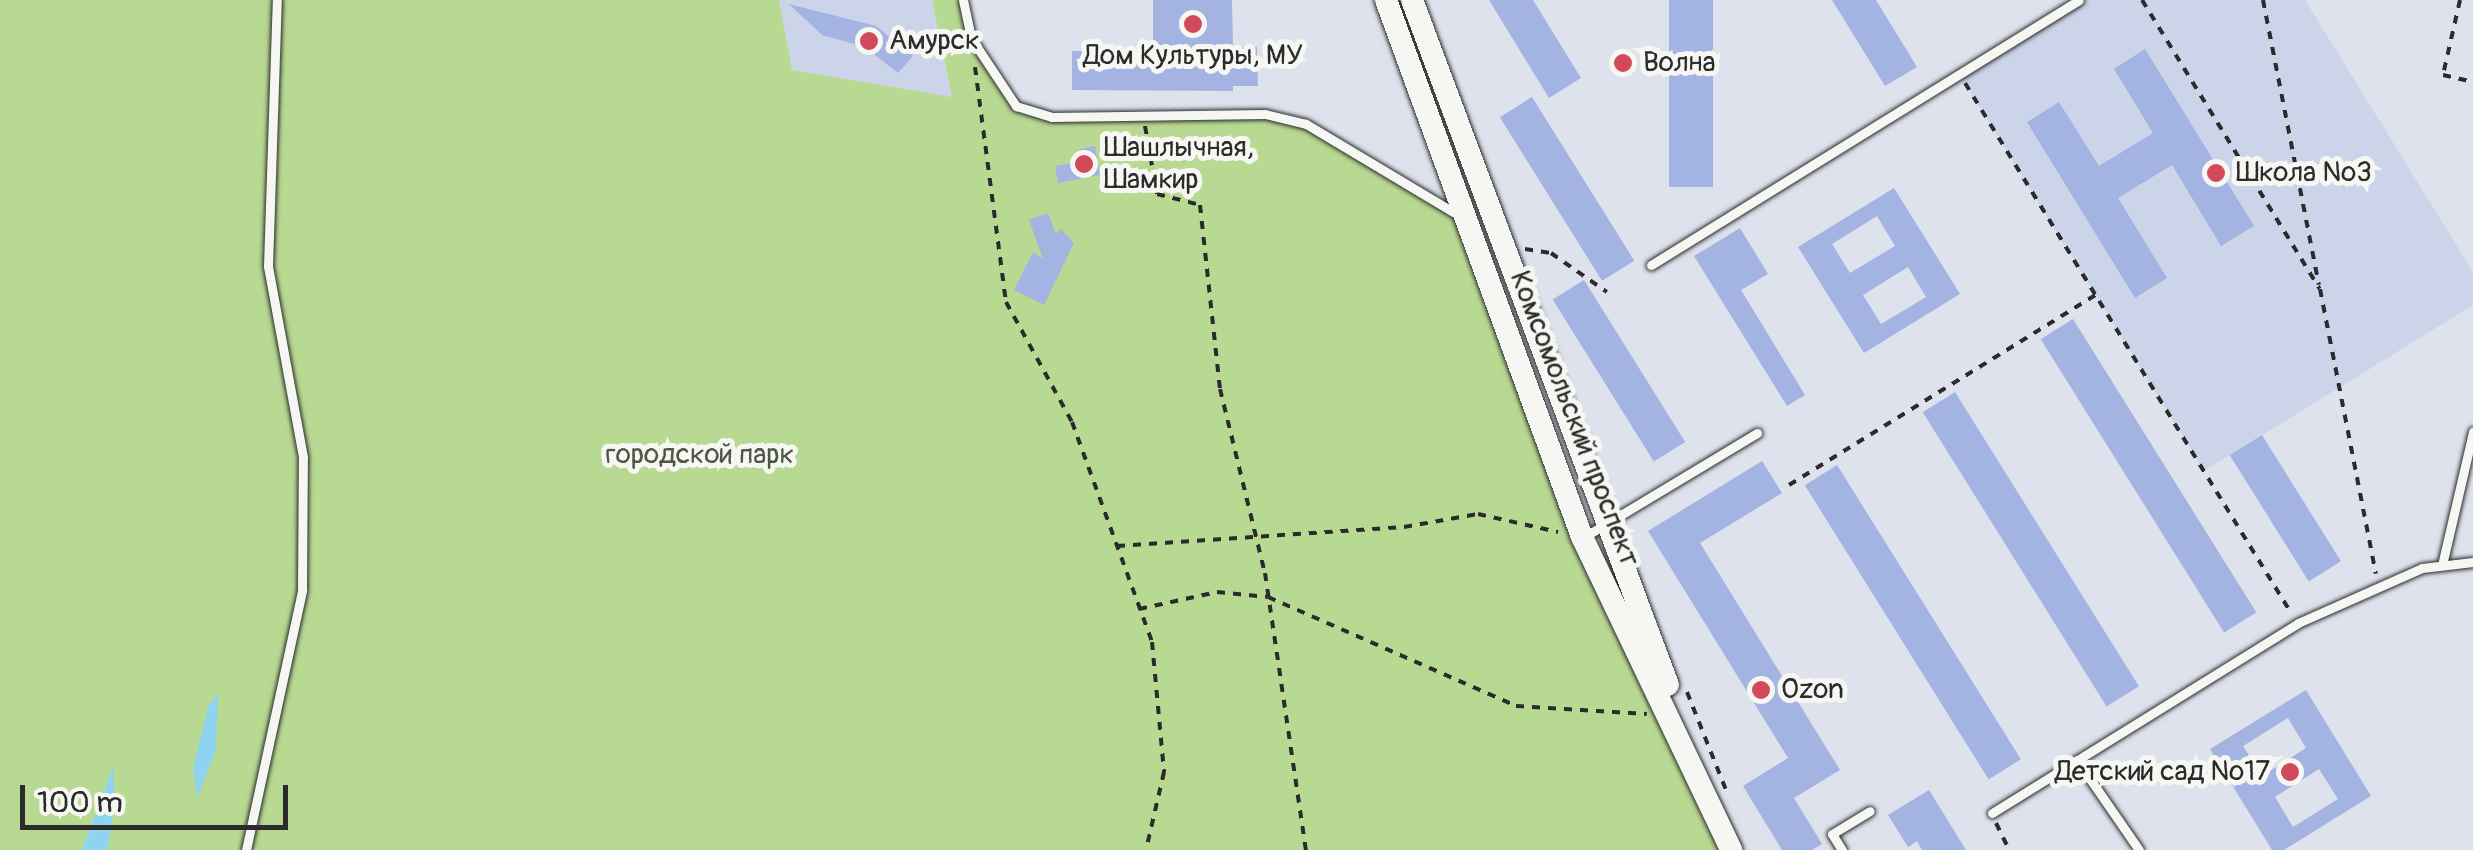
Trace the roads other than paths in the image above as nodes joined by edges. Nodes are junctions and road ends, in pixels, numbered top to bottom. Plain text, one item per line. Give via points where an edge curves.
1 (277, 0) edge
2 (963, 0) edge
3 (1386, 0) edge
4 (1412, 0) edge
5 (2079, 0) edge
6 (1467, 221) junction
7 (1651, 265) dead end
8 (2473, 432) edge
9 (1757, 433) dead end
10 (1593, 532) junction
11 (2473, 562) edge
12 (2442, 565) junction
13 (2076, 760) junction
14 (1870, 811) dead end
15 (1992, 813) road end
16 (246, 850) edge
17 (1733, 850) edge
18 (1842, 850) edge
19 (2139, 850) edge

1 - 16 lane via 268,266 304,456 302,590
2 - 6 lane via 971,38 1016,106 1052,117 1266,114 1306,124
3 - 6 street, Комсомольский проспект
4 - 10 street, Комсомольский проспект
5 - 7 lane
6 - 10 street, Комсомольский проспект
8 - 12 lane
9 - 10 lane
10 - 17 street, Комсомольский проспект
10 - 17 street, Комсомольский проспект via 1667,716
11 - 12 lane
12 - 13 lane via 2378,583 2298,624
13 - 15 lane
13 - 19 lane
14 - 18 lane via 1832,834

